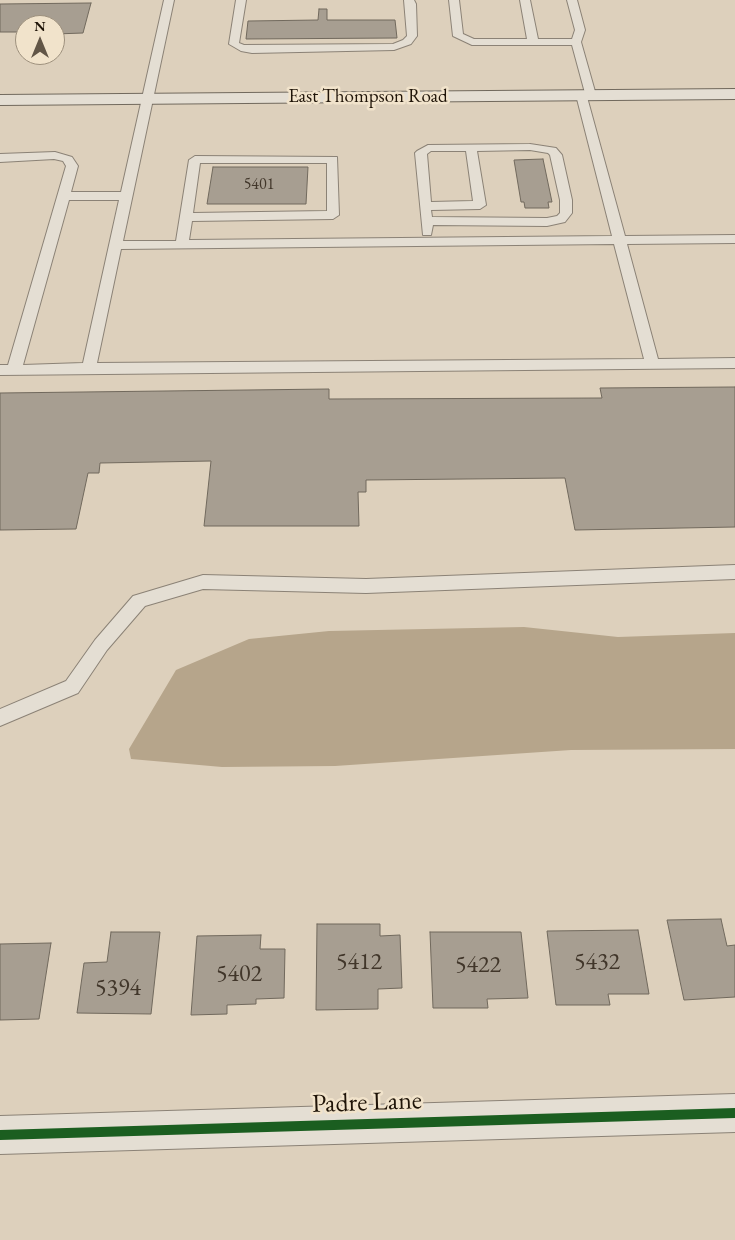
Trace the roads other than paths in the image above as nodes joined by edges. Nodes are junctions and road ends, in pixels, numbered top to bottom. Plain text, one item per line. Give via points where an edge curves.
1 (169, 0) edge
2 (241, 0) edge
3 (409, 0) edge
4 (454, 0) edge
5 (525, 0) edge
6 (572, 0) edge
7 (533, 42) junction
8 (576, 42) junction
9 (735, 94) edge
10 (586, 95) junction
11 (147, 99) junction
12 (0, 100) edge
13 (471, 148) junction
14 (0, 158) edge
15 (64, 196) junction
16 (126, 196) junction
17 (425, 206) junction
18 (188, 217) junction
19 (426, 222) junction
20 (735, 239) edge
21 (618, 240) junction
22 (428, 242) junction
23 (116, 245) junction
24 (182, 245) junction
25 (735, 363) edge
26 (652, 364) junction
27 (89, 368) junction
28 (7, 370) edge
29 (735, 572) edge
30 (0, 718) edge
31 (735, 1113) edge
32 (0, 1135) edge

1 - 11 lane
2 - 3 lane via 234,44 252,50 394,47 407,42 412,36
4 - 7 lane via 458,36 472,42
5 - 7 lane
6 - 8 lane via 580,30
7 - 8 lane
8 - 10 lane
9 - 10 main road, East Thompson Road
10 - 11 main road, East Thompson Road
10 - 21 lane
11 - 12 main road, East Thompson Road
11 - 16 lane
13 - 17 lane via 428,148 421,153
13 - 17 lane via 480,205
13 - 19 lane via 552,150 556,155 566,200 566,213 561,219 547,222
14 - 15 lane via 55,155 68,159 72,166
15 - 16 lane
15 - 28 lane
16 - 23 lane
17 - 19 lane
18 - 18 lane via 195,160 333,159 333,215
18 - 24 lane
19 - 22 lane
20 - 21 lane
21 - 22 lane
21 - 26 lane
22 - 24 lane
23 - 24 lane
23 - 27 lane
25 - 26 lane
26 - 27 lane
27 - 28 lane
29 - 30 lane via 366,586 202,582 139,601 100,645 72,687
31 - 32 main road, Padre Lane

